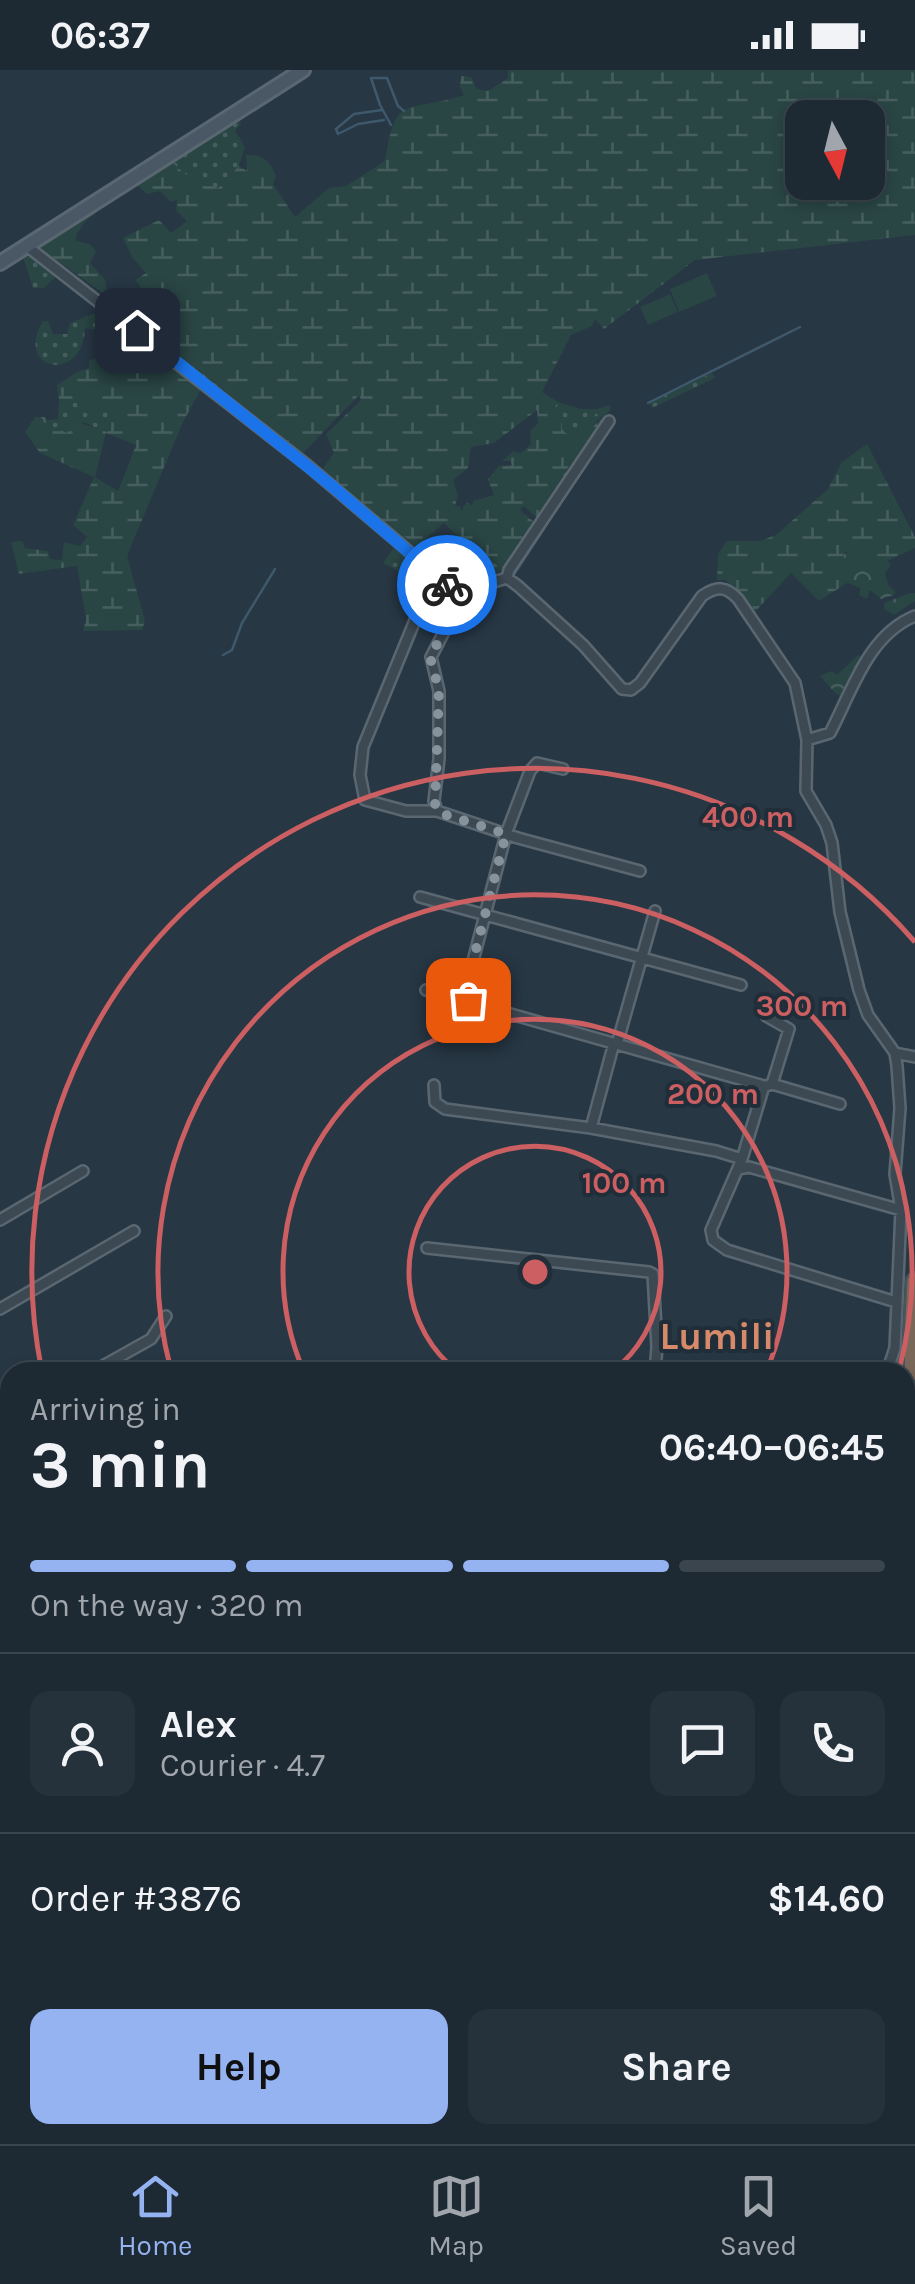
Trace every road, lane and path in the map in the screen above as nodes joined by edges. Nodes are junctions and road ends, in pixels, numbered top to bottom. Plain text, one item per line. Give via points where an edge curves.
1 (304, 70) edge
2 (28, 246) junction
3 (0, 263) edge
4 (609, 421) dead end
5 (434, 574) junction
6 (507, 578) junction
7 (458, 590) junction
8 (915, 616) edge
9 (807, 740) junction
10 (562, 769) dead end
11 (437, 812) junction
12 (506, 834) junction
13 (640, 870) dead end
14 (420, 897) dead end
15 (655, 912) dead end
16 (487, 916) junction
17 (642, 960) junction
18 (741, 985) dead end
19 (426, 990) dead end
20 (468, 1000) junction
21 (766, 1016) dead end
22 (616, 1044) junction
23 (895, 1053) junction
24 (915, 1057) edge
25 (434, 1084) dead end
26 (768, 1085) junction
27 (840, 1104) dead end
28 (591, 1128) junction
29 (740, 1164) junction
30 (83, 1171) dead end
31 (902, 1210) junction
32 (0, 1220) edge
33 (134, 1231) dead end
34 (426, 1248) dead end
35 (915, 1281) edge
36 (896, 1302) junction
37 (0, 1309) edge
38 (166, 1316) dead end
39 (110, 1362) edge
40 (655, 1362) edge
41 (891, 1362) edge
42 (915, 1496) edge
43 (915, 1552) edge
44 (915, 1716) edge

1 - 2 main road
2 - 3 main road
2 - 5 street
4 - 6 street
5 - 7 street
5 - 11 street via 363,747 360,775 365,800
6 - 7 street
6 - 9 street via 625,690 640,683 702,596 729,590 796,683
7 - 11 street via 456,609 430,657 439,690
8 - 9 street via 882,638 830,733
9 - 23 street via 806,791 834,850 859,990
10 - 12 street via 533,766
11 - 12 street
12 - 13 street
12 - 16 street
14 - 16 street
15 - 17 street
16 - 17 street
16 - 20 street
17 - 18 street
17 - 22 street
19 - 20 street
20 - 22 street
21 - 26 street via 790,1029
22 - 26 street
22 - 28 street
23 - 24 street
23 - 31 street
25 - 28 street via 435,1102 445,1108
26 - 27 street
26 - 29 street
28 - 29 street via 716,1150
29 - 31 street
29 - 36 street via 711,1230 716,1245
30 - 32 street
31 - 36 street
33 - 37 street
34 - 40 street via 650,1272
35 - 42 highway
36 - 41 street
38 - 39 street via 151,1340
43 - 44 highway

